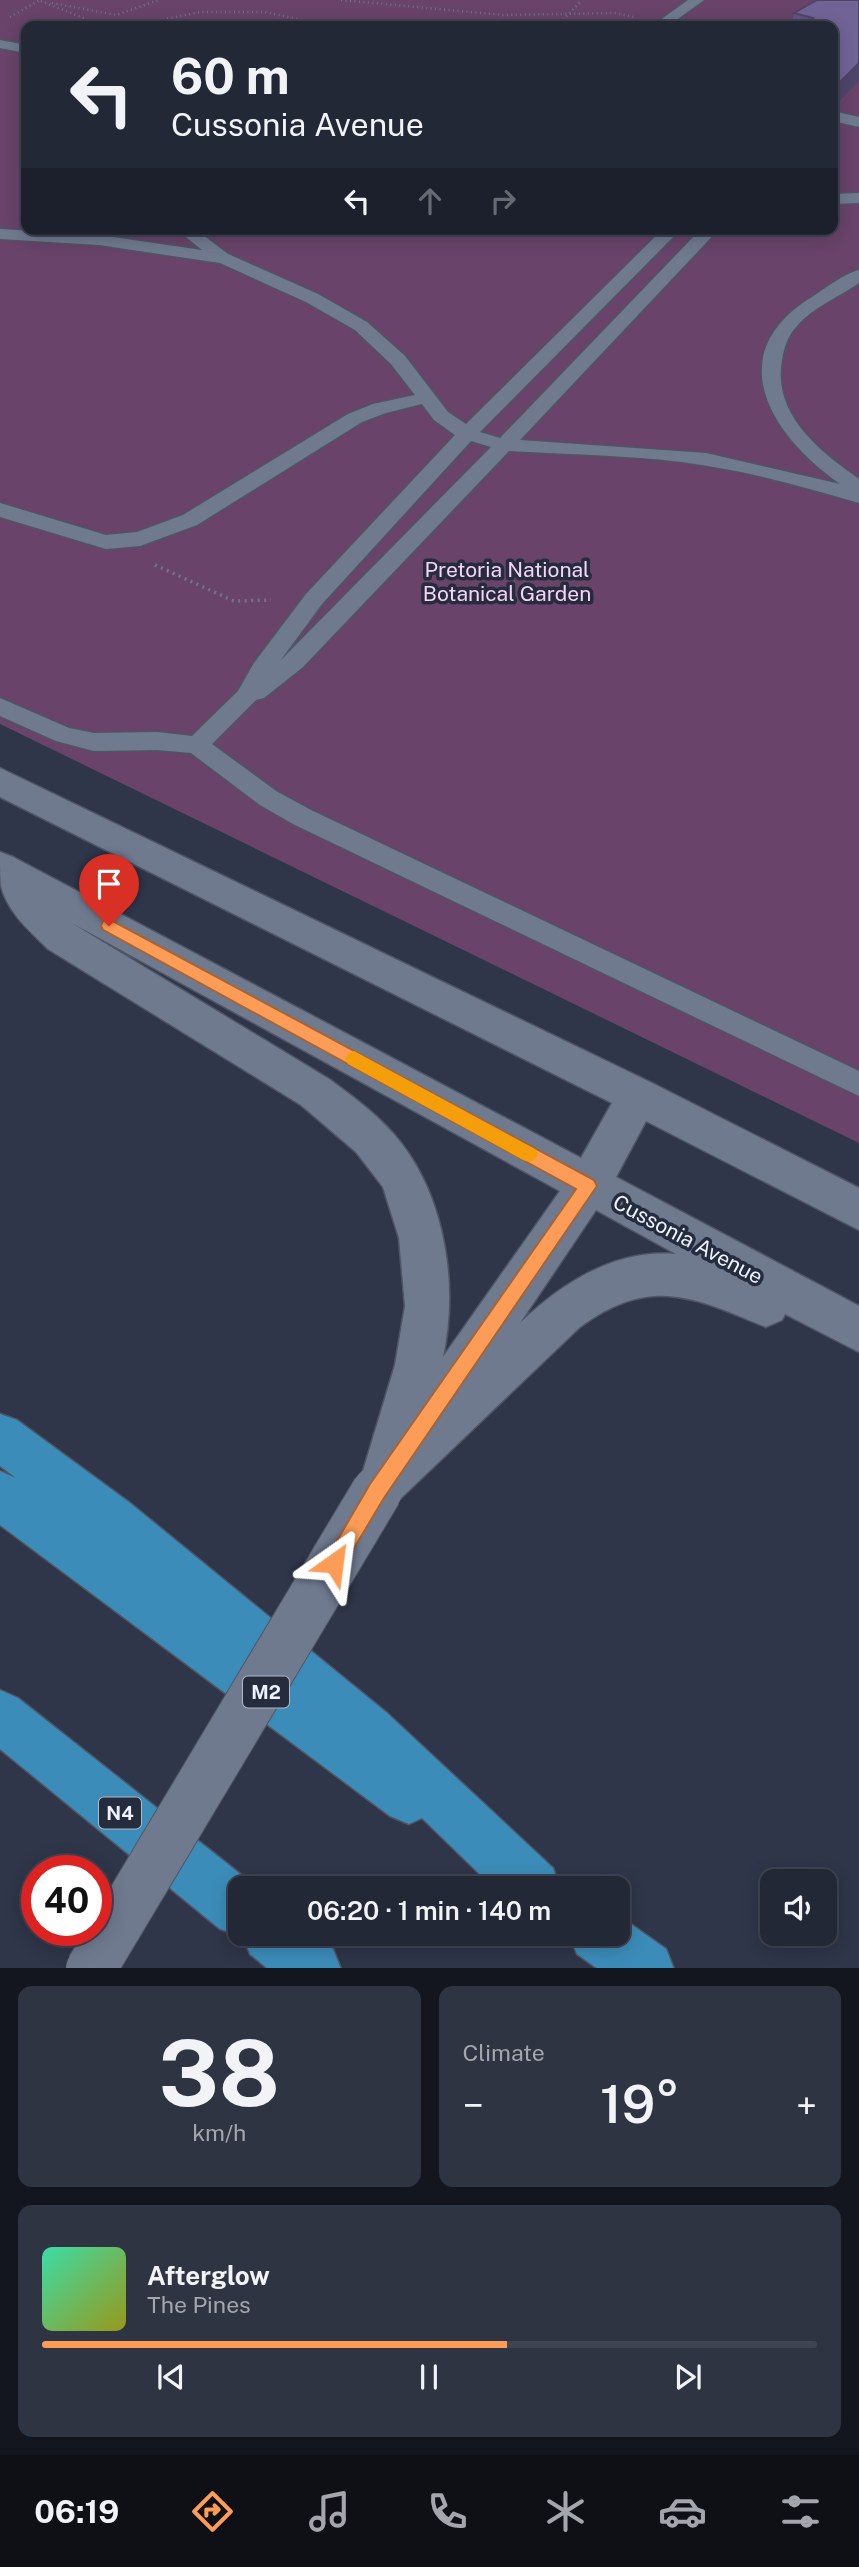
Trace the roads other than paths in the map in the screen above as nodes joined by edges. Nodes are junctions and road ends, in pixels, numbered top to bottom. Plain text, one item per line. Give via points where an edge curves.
1 (697, 0) edge
2 (670, 21) edge
3 (0, 44) edge
4 (21, 49) edge
5 (838, 117) edge
6 (859, 122) edge
7 (859, 198) edge
8 (838, 199) edge
9 (0, 234) edge
10 (192, 235) edge
11 (667, 235) edge
12 (705, 235) edge
13 (225, 258) junction
14 (859, 275) edge
15 (425, 398) junction
16 (467, 434) junction
17 (504, 445) junction
18 (859, 488) edge
19 (859, 496) edge
20 (0, 510) edge
21 (106, 542) joint
22 (246, 697) junction
23 (0, 706) edge
24 (197, 745) junction
25 (0, 781) edge
26 (6, 870) edge
27 (859, 1084) edge
28 (638, 1096) junction
29 (588, 1186) junction
30 (859, 1210) edge
31 (859, 1330) edge
32 (859, 1343) edge
33 (0, 1437) edge
34 (380, 1486) junction
35 (0, 1495) edge
36 (0, 1716) edge
37 (517, 1876) edge
38 (520, 1876) edge
39 (228, 1899) edge
40 (285, 1946) edge
41 (614, 1946) edge
42 (92, 1968) edge
43 (312, 1968) edge
44 (645, 1968) edge

1 - 2 lane
3 - 4 lane
5 - 6 lane
7 - 8 lane
9 - 13 lane via 99,240
10 - 13 lane
11 - 16 lane
12 - 17 lane
13 - 15 lane via 361,326 398,360
14 - 18 lane via 793,319 779,338 770,362 769,383 783,419 797,437
15 - 16 lane
15 - 21 lane via 355,418 190,520 140,538
16 - 17 lane
16 - 22 lane via 314,598
17 - 19 lane via 706,459
17 - 22 lane via 295,661
20 - 21 lane
22 - 24 lane
23 - 24 lane via 64,735 94,741
24 - 27 lane via 268,798 302,817
25 - 28 main road
26 - 29 main road, Cussonia Avenue
26 - 34 main road via 28,905 61,938 341,1110 387,1157 404,1184 429,1291 421,1352
28 - 29 main road
28 - 30 main road
29 - 31 main road, Cussonia Avenue
29 - 34 main road
32 - 34 main road via 701,1279 647,1275 615,1284 564,1310
33 - 38 highway via 113,1520 369,1731
34 - 42 main road, bridge
35 - 37 highway, M2
36 - 39 highway, N4
40 - 43 highway
41 - 44 highway

